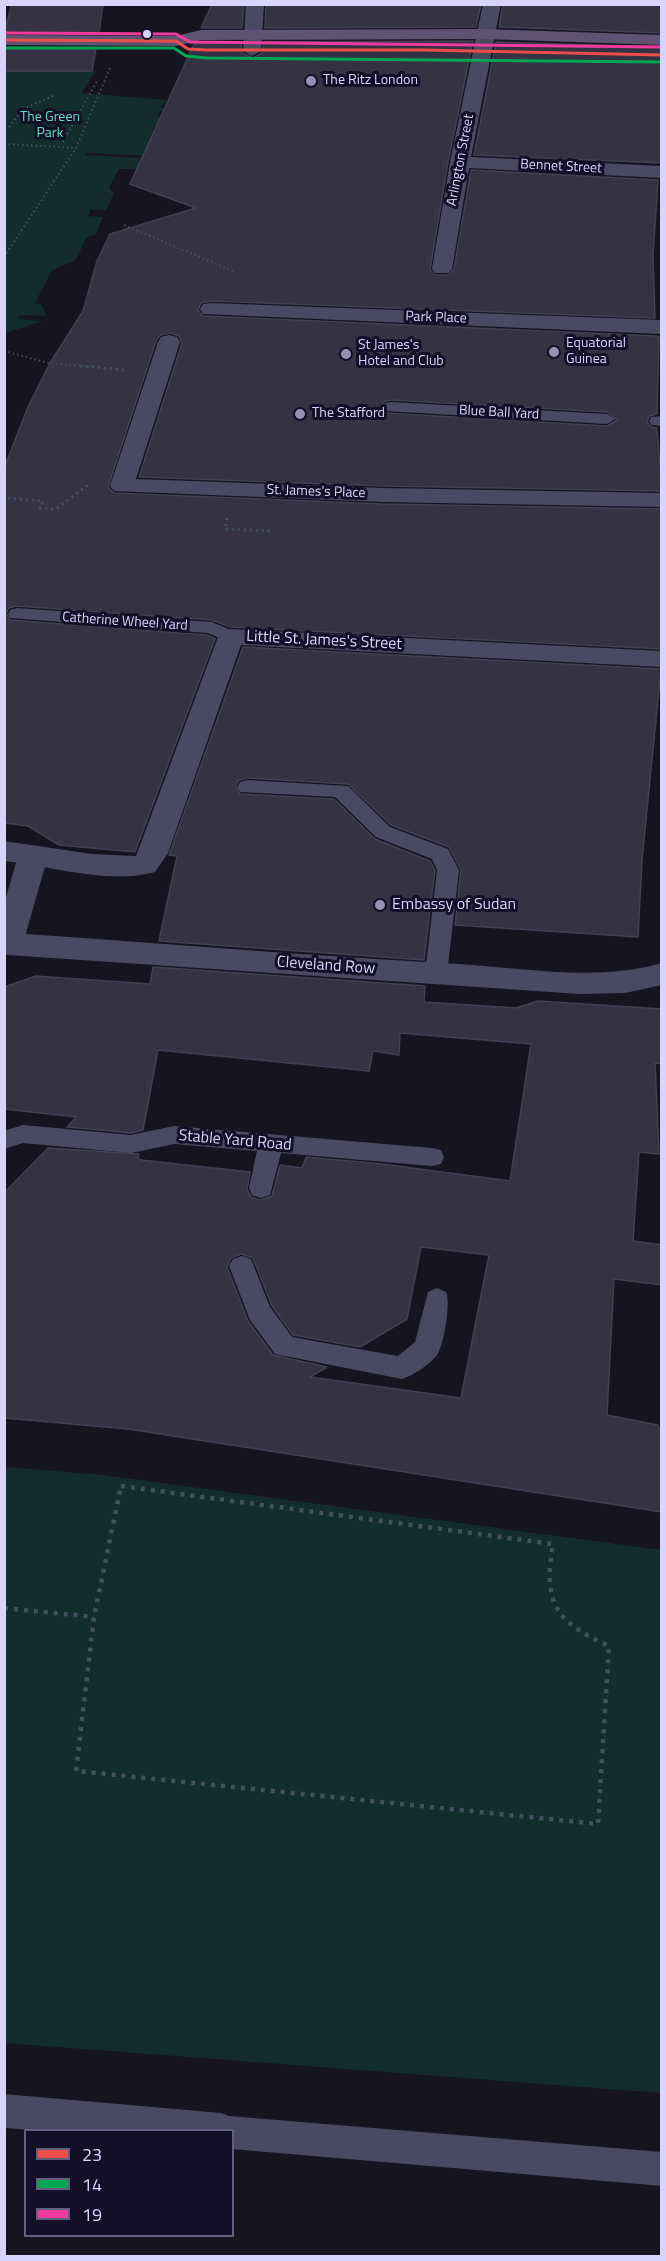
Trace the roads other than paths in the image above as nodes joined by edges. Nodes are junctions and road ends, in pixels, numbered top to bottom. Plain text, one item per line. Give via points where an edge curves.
1 (255, 4) edge
2 (492, 4) edge
3 (4, 40) edge
4 (662, 40) edge
5 (484, 42) junction
6 (252, 43) junction
7 (662, 55) edge
8 (460, 162) junction
9 (662, 172) edge
10 (442, 269) dead end
11 (211, 309) dead end
12 (662, 327) edge
13 (169, 342) dead end
14 (391, 407) dead end
15 (608, 419) dead end
16 (662, 501) edge
17 (17, 614) dead end
18 (231, 637) junction
19 (662, 659) edge
20 (247, 787) dead end
21 (19, 854) edge
22 (7, 939) edge
23 (436, 974) junction
24 (662, 974) edge
25 (4, 1140) edge
26 (271, 1143) junction
27 (432, 1156) dead end
28 (261, 1188) dead end
29 (242, 1266) dead end
30 (437, 1299) dead end
31 (4, 2111) edge
32 (210, 2129) edge
33 (234, 2132) edge
34 (662, 2169) edge

1 - 6 street
2 - 5 street, Arlington Street
3 - 6 main road via 176,41 188,49
4 - 5 main road
5 - 6 main road
5 - 7 main road
5 - 8 street, Arlington Street
8 - 9 street, Bennet Street
8 - 10 street, Arlington Street
11 - 12 street, Park Place
13 - 16 street, St. James's Place via 122,486
14 - 15 lane, Blue Ball Yard
17 - 18 lane, Catherine Wheel Yard via 212,628
18 - 19 street, Little St. James's Street
18 - 21 street, Little St. James's Street via 153,853 145,865 116,866
20 - 23 lane via 341,791 383,832 441,854 448,870
21 - 22 street
22 - 23 street, Cleveland Row
23 - 24 street, Cleveland Row via 613,983 648,980
25 - 26 lane, Stable Yard Road via 22,1134 131,1144 174,1135
26 - 27 lane, Stable Yard Road
26 - 28 lane
29 - 30 lane via 259,1312 284,1346 402,1368 427,1348
31 - 32 lane
33 - 34 lane

